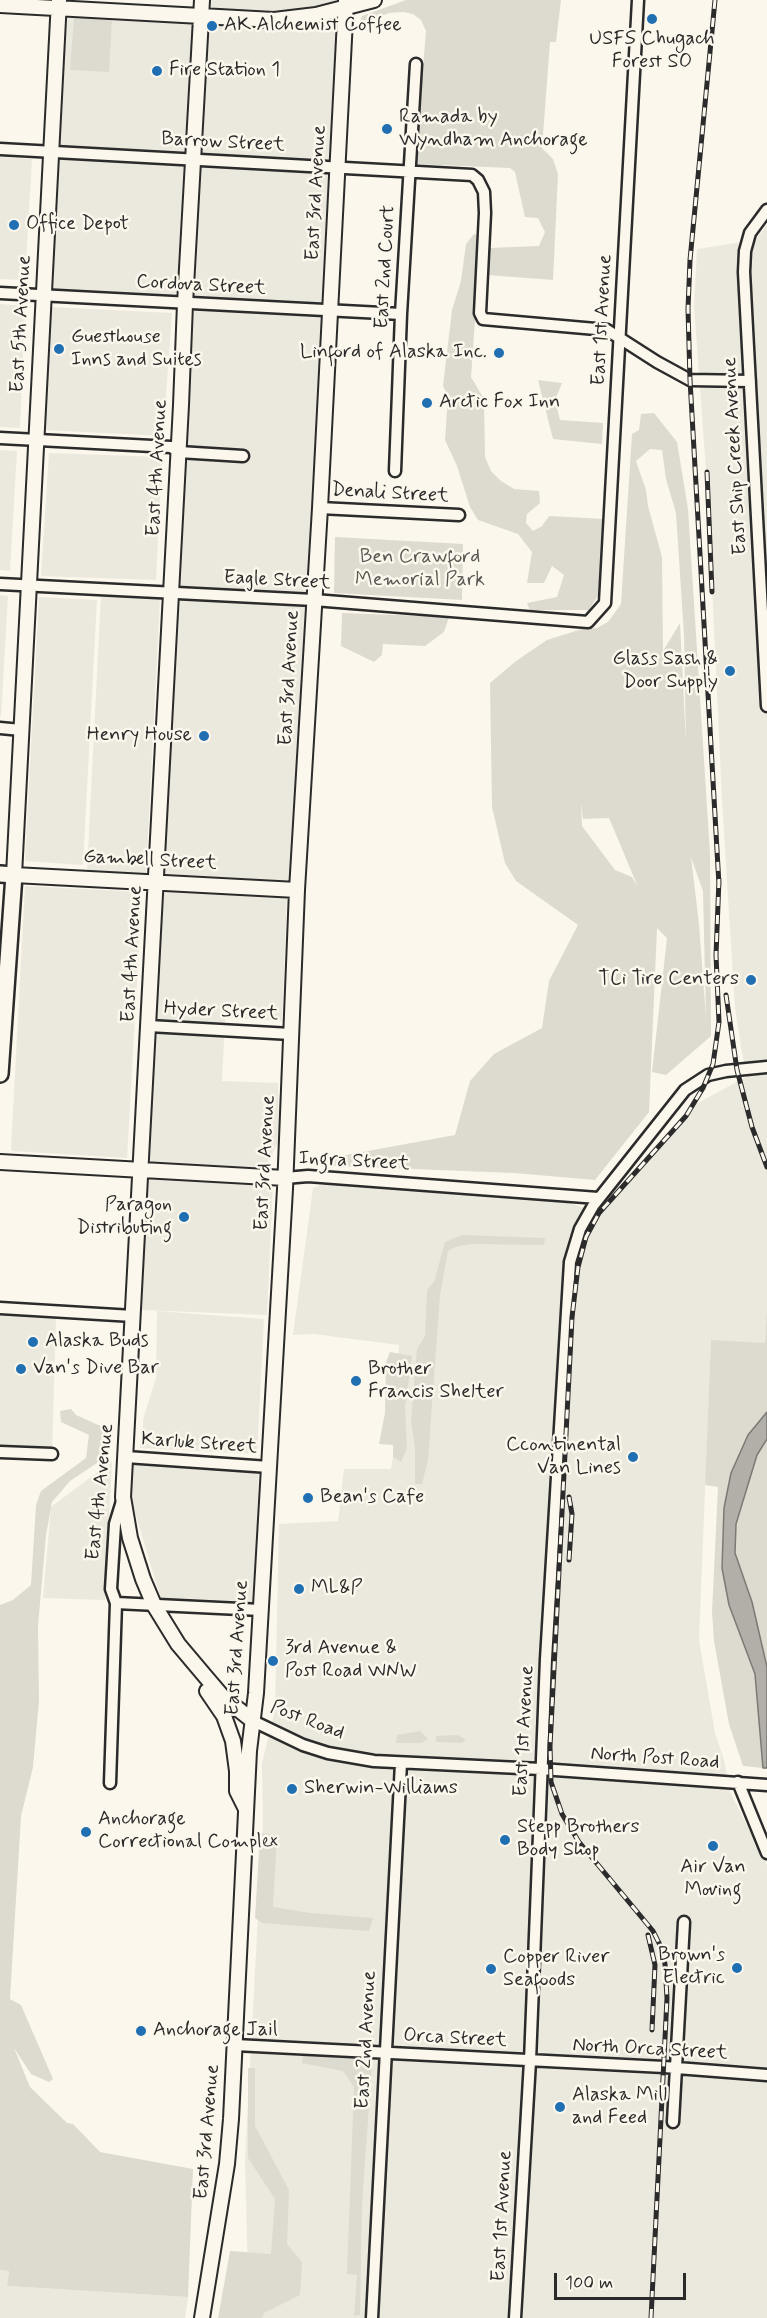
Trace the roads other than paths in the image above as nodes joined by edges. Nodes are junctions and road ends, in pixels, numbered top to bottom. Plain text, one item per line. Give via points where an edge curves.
1 (202, 0) edge
2 (374, 0) edge
3 (638, 0) edge
4 (59, 4) edge
5 (346, 4) edge
6 (0, 6) edge
7 (201, 17) junction
8 (416, 64) dead end
9 (0, 149) edge
10 (51, 152) junction
11 (193, 159) junction
12 (338, 168) junction
13 (409, 171) junction
14 (767, 210) edge
15 (0, 293) edge
16 (44, 295) junction
17 (184, 304) junction
18 (330, 310) junction
19 (401, 314) junction
20 (620, 336) junction
21 (750, 381) junction
22 (0, 438) edge
23 (37, 440) junction
24 (179, 452) junction
25 (243, 456) dead end
26 (395, 471) dead end
27 (320, 508) junction
28 (459, 515) dead end
29 (0, 584) edge
30 (29, 585) junction
31 (170, 593) junction
32 (314, 600) junction
33 (588, 622) joint
34 (767, 706) edge
35 (0, 728) edge
36 (21, 730) junction
37 (7, 874) edge
38 (157, 883) junction
39 (297, 890) junction
40 (1, 1016) edge
41 (149, 1026) junction
42 (291, 1034) junction
43 (767, 1067) edge
44 (0, 1074) edge
45 (286, 1142) junction
46 (0, 1162) edge
47 (141, 1170) junction
48 (254, 1176) junction
49 (285, 1178) junction
50 (598, 1198) junction
51 (0, 1308) edge
52 (133, 1316) junction
53 (0, 1452) edge
54 (52, 1454) dead end
55 (126, 1457) junction
56 (269, 1467) junction
57 (123, 1497) junction
58 (116, 1603) junction
59 (154, 1605) junction
60 (261, 1610) junction
61 (253, 1721) junction
62 (401, 1763) junction
63 (541, 1770) junction
64 (738, 1782) junction
65 (110, 1783) dead end
66 (767, 1785) edge
67 (246, 1809) junction
68 (767, 1853) edge
69 (684, 1922) dead end
70 (235, 2045) junction
71 (384, 2053) junction
72 (530, 2061) junction
73 (675, 2068) junction
74 (767, 2075) edge
75 (673, 2122) dead end
76 (202, 2318) edge
77 (372, 2318) edge
78 (515, 2318) edge

1 - 7 main road, East 4th Avenue
2 - 5 main road
3 - 20 street, East 1st Avenue
4 - 6 main road
4 - 7 main road
4 - 10 main road, East 5th Avenue
5 - 7 main road via 301,18
5 - 12 main road, East 3rd Avenue
7 - 11 main road, East 4th Avenue
8 - 13 street, East 2nd Court
9 - 10 street, Barrow Street
10 - 11 street, Barrow Street
10 - 16 main road, East 5th Avenue
11 - 12 street, Barrow Street
11 - 17 main road, East 4th Avenue
12 - 13 street, Barrow Street
12 - 18 main road, East 3rd Avenue
13 - 19 street, East 2nd Court
13 - 20 street, Barrow Street via 472,175 478,180 484,192 485,213 480,312 483,319 595,327
14 - 21 street, East Ship Creek Avenue via 750,232 745,251
15 - 16 street, Cordova Street
16 - 17 street, Cordova Street
16 - 23 main road, East 5th Avenue
17 - 18 street, Cordova Street
17 - 24 main road, East 4th Avenue
18 - 19 street, Cordova Street
18 - 27 main road, East 3rd Avenue
19 - 26 street, East 2nd Court
20 - 21 street via 690,381
20 - 33 street, East 1st Avenue via 605,603
21 - 34 street, East Ship Creek Avenue
22 - 23 street
23 - 24 street via 171,447
23 - 30 main road, East 5th Avenue
24 - 25 street
24 - 31 main road, East 4th Avenue
27 - 28 street, Denali Street
27 - 32 main road, East 3rd Avenue
29 - 30 street, Eagle Street
30 - 31 street, Eagle Street
30 - 36 main road, East 5th Avenue
31 - 32 street, Eagle Street
31 - 38 main road, East 4th Avenue
32 - 33 street, Eagle Street
32 - 39 main road, East 3rd Avenue
35 - 36 street
36 - 37 main road, East 5th Avenue
37 - 38 main road, Gambell Street
37 - 40 highway, East 5th Avenue
38 - 39 main road, Gambell Street
38 - 41 main road, East 4th Avenue
39 - 42 main road, East 3rd Avenue
40 - 44 highway, East 5th Avenue
41 - 42 street, Hyder Street
41 - 47 main road, East 4th Avenue
42 - 45 main road, East 3rd Avenue
43 - 50 street, East 1st Avenue via 708,1075 692,1084
45 - 48 main road via 275,1170
45 - 49 main road, East 3rd Avenue
46 - 47 main road, Ingra Street
47 - 48 main road, Ingra Street
47 - 52 main road, East 4th Avenue
48 - 49 main road, Ingra Street
49 - 50 street, Ingra Street via 308,1176
49 - 56 main road, East 3rd Avenue
50 - 63 street, East 1st Avenue via 575,1242 567,1289
51 - 52 street
52 - 55 main road, East 4th Avenue
53 - 54 street
55 - 56 street, Karluk Street
55 - 57 main road, East 4th Avenue
56 - 60 main road, East 3rd Avenue
57 - 58 street, East 4th Avenue via 115,1524 111,1589
57 - 59 main road, Post Road via 130,1538
58 - 59 street
58 - 65 street, East 4th Avenue
59 - 60 street
59 - 61 main road, Post Road via 191,1660 223,1697
59 - 67 main road via 174,1645 224,1716 233,1741 237,1791
60 - 61 main road, East 3rd Avenue
61 - 62 street, Post Road via 328,1753
61 - 67 main road, East 3rd Avenue
62 - 63 street, Post Road
62 - 71 street, East 2nd Avenue
63 - 64 street, North Post Road
63 - 72 street, East 1st Avenue
64 - 66 street, North Post Road
64 - 68 street
67 - 70 main road, East 3rd Avenue
69 - 73 street
70 - 71 street, Orca Street
70 - 76 main road, East 3rd Avenue via 227,2164
71 - 72 street, Orca Street
71 - 77 street, East 2nd Avenue
72 - 73 street, North Orca Street
72 - 78 street, East 1st Avenue
73 - 74 street, North Orca Street
73 - 75 street

